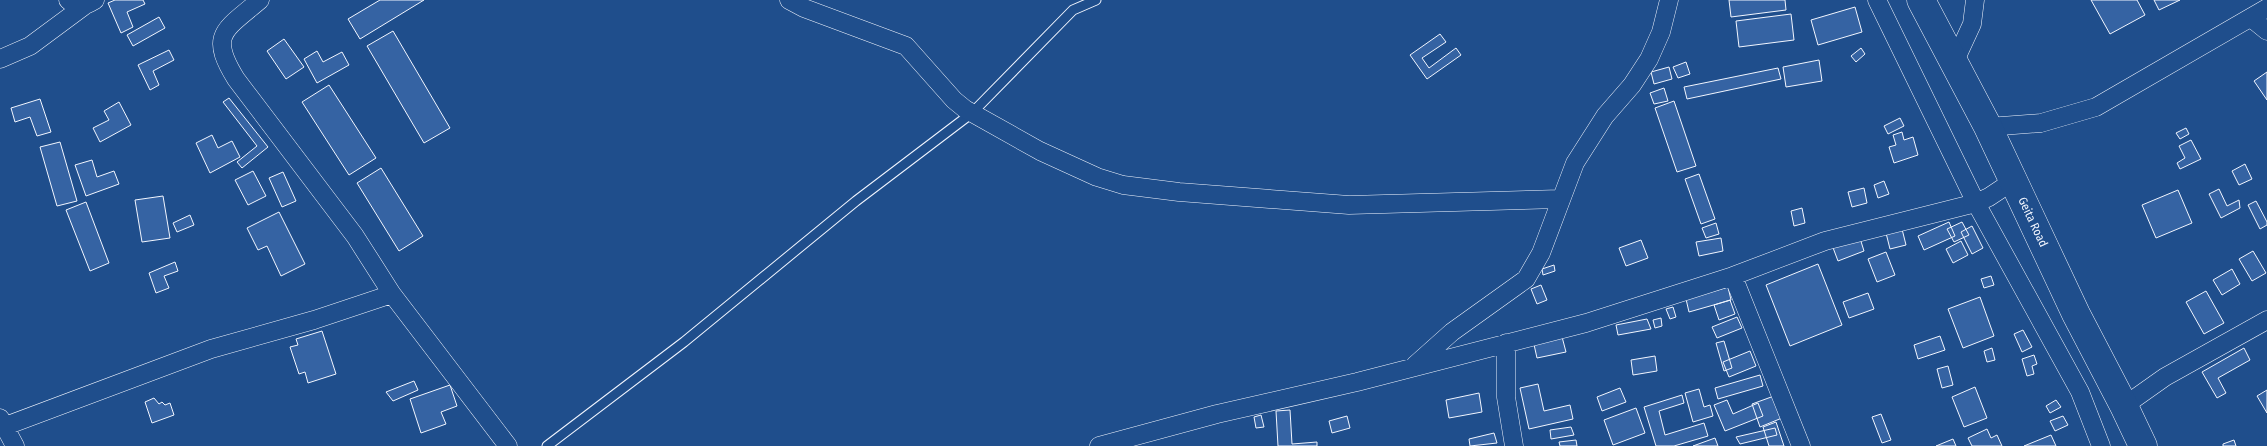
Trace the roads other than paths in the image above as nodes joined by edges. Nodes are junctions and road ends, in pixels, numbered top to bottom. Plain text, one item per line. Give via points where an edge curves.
1 (260, 0) edge
2 (790, 0) edge
3 (1096, 0) edge
4 (1669, 0) edge
5 (1877, 0) edge
6 (1920, 0) edge
7 (1976, 0) edge
8 (82, 2) edge
9 (2267, 8) edge
10 (2251, 18) junction
11 (2267, 31) edge
12 (0, 59) edge
13 (1954, 63) junction
14 (972, 113) junction
15 (1988, 127) junction
16 (2013, 181) junction
17 (1560, 199) junction
18 (1976, 203) junction
19 (1734, 276) junction
20 (392, 294) junction
21 (2267, 320) edge
22 (1506, 343) junction
23 (1412, 368) junction
24 (2124, 406) junction
25 (2, 424) edge
26 (15, 446) edge
27 (508, 446) edge
28 (547, 446) edge
29 (1100, 446) edge
30 (1514, 446) edge
31 (1801, 446) edge
32 (2101, 446) edge
33 (2142, 446) edge

1 - 20 street via 224,33 221,42 225,61 355,236
2 - 14 street via 906,46 954,100
3 - 14 lane via 1073,10
4 - 17 street via 1661,32 1649,59 1586,144
5 - 18 street
6 - 13 highway, Geita Road
7 - 13 street via 1972,24
8 - 12 street via 30,46
9 - 10 street
10 - 11 street
10 - 15 street via 2096,107 2041,123
13 - 15 highway, Geita Road
14 - 17 street via 1040,151 1123,185 1349,205
14 - 28 lane via 856,201 684,342
15 - 16 highway, Geita Road
16 - 18 street
16 - 24 highway, Geita Road
17 - 23 street via 1540,253 1526,279 1452,332
18 - 19 street via 1825,241
18 - 32 street via 2080,392
19 - 22 street via 1586,323
19 - 31 street
20 - 25 street via 211,349
20 - 27 street
21 - 24 street via 2165,377
22 - 23 street
22 - 30 street via 1506,398
23 - 29 street via 1217,414
24 - 33 highway, Geita Road
25 - 26 street

